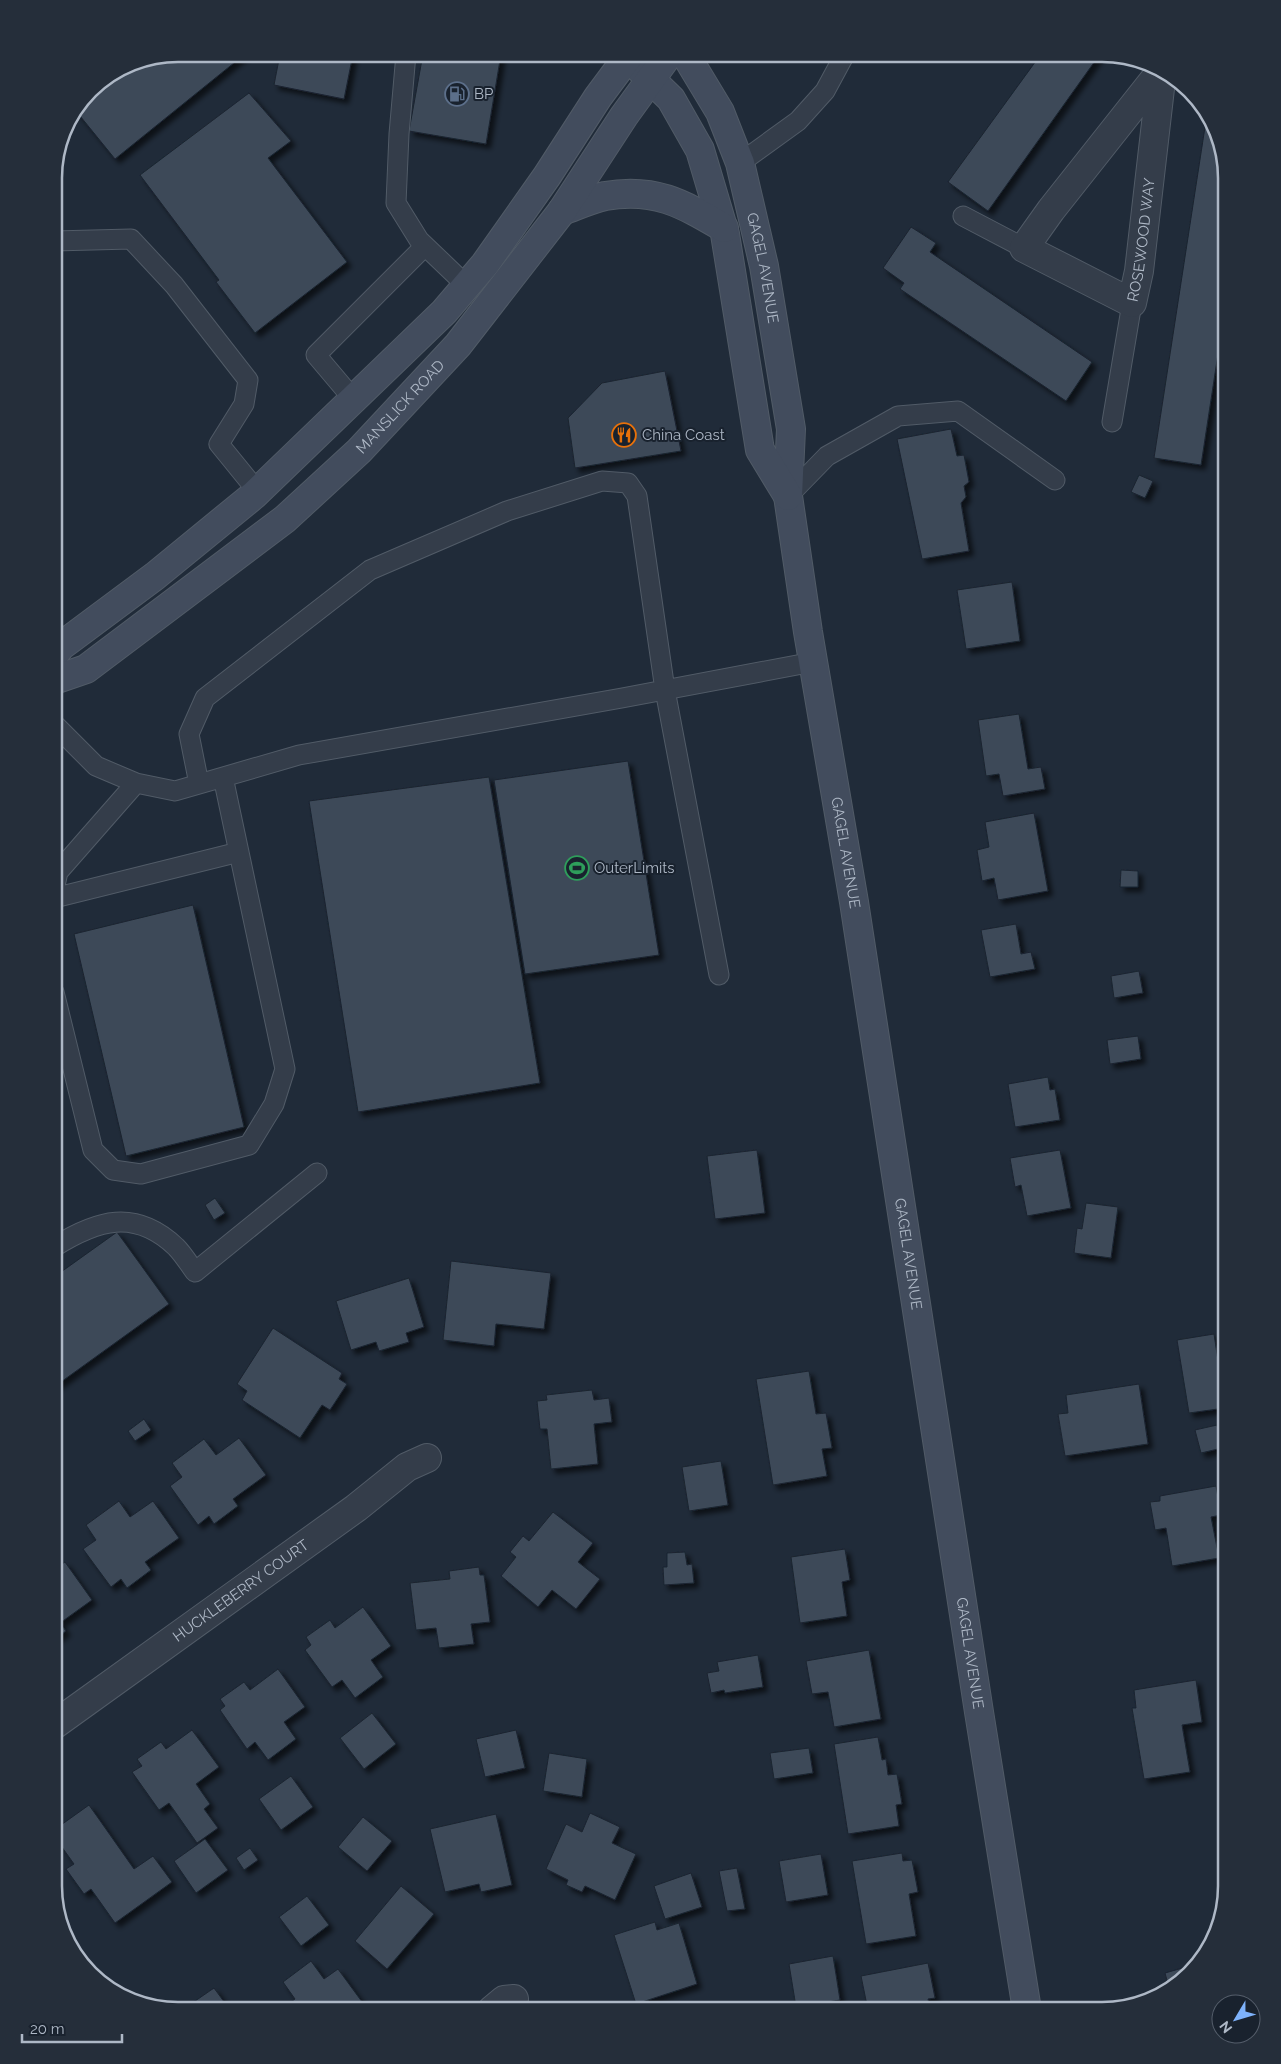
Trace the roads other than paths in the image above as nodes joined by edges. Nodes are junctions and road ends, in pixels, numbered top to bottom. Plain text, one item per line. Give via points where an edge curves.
1 (405, 62) edge
2 (622, 62) edge
3 (634, 62) edge
4 (663, 63) edge
5 (689, 63) edge
6 (840, 63) edge
7 (1158, 76) edge
8 (1161, 78) edge
9 (651, 80) junction
10 (740, 163) junction
11 (562, 210) junction
12 (963, 216) dead end
13 (724, 228) junction
14 (63, 241) edge
15 (425, 246) junction
16 (1024, 248) junction
17 (467, 286) junction
18 (1132, 303) junction
19 (488, 305) junction
20 (354, 400) junction
21 (1112, 422) dead end
22 (1055, 480) dead end
23 (258, 492) junction
24 (788, 496) junction
25 (63, 645) edge
26 (813, 662) junction
27 (63, 677) edge
28 (665, 690) junction
29 (63, 733) edge
30 (223, 777) junction
31 (136, 784) junction
32 (200, 784) junction
33 (239, 852) junction
34 (63, 866) edge
35 (63, 896) edge
36 (719, 975) dead end
37 (63, 1028) edge
38 (317, 1173) dead end
39 (63, 1242) edge
40 (427, 1458) dead end
41 (63, 1719) edge
42 (1026, 2002) edge

1 - 15 lane via 396,203
2 - 17 street
3 - 9 street, GAGEL AVENUE
4 - 9 street, MANSLICK ROAD
5 - 10 street, GAGEL AVENUE via 720,112
6 - 10 lane via 825,91 798,121
7 - 16 street, ROSEWOOD WAY
8 - 18 street, ROSEWOOD WAY via 1139,271
9 - 11 street, MANSLICK ROAD
9 - 13 street, GAGEL AVENUE via 671,99 700,150
10 - 24 street, GAGEL AVENUE via 760,243 792,429
11 - 13 street via 604,196 660,196 682,204
11 - 19 street, MANSLICK ROAD
12 - 16 lane
13 - 24 street, GAGEL AVENUE via 760,450
14 - 23 lane via 131,239 174,284 248,380 244,404 219,444
15 - 17 lane
15 - 20 lane via 316,355
16 - 18 street, ROSEWOOD WAY
17 - 19 street
17 - 20 street
18 - 21 lane
19 - 27 street, MANSLICK ROAD via 458,345 359,451 285,520 86,669
20 - 23 street
22 - 24 lane via 958,411 898,416 828,456
23 - 25 street via 156,576
24 - 26 street, GAGEL AVENUE
26 - 28 lane
26 - 42 street, GAGEL AVENUE via 854,902
28 - 30 lane via 299,755
28 - 32 lane via 637,496 628,482 602,481 508,511 370,570 205,698 189,734
28 - 36 lane
29 - 31 lane via 96,766
30 - 32 lane
30 - 33 lane
31 - 32 lane via 175,791
31 - 34 lane
33 - 35 lane
33 - 37 lane via 285,1069 274,1104 249,1145 141,1174 113,1170 93,1150
38 - 39 lane via 195,1272 177,1248 156,1231 137,1224 114,1221 73,1235
40 - 41 street, HUCKLEBERRY COURT via 408,1467

